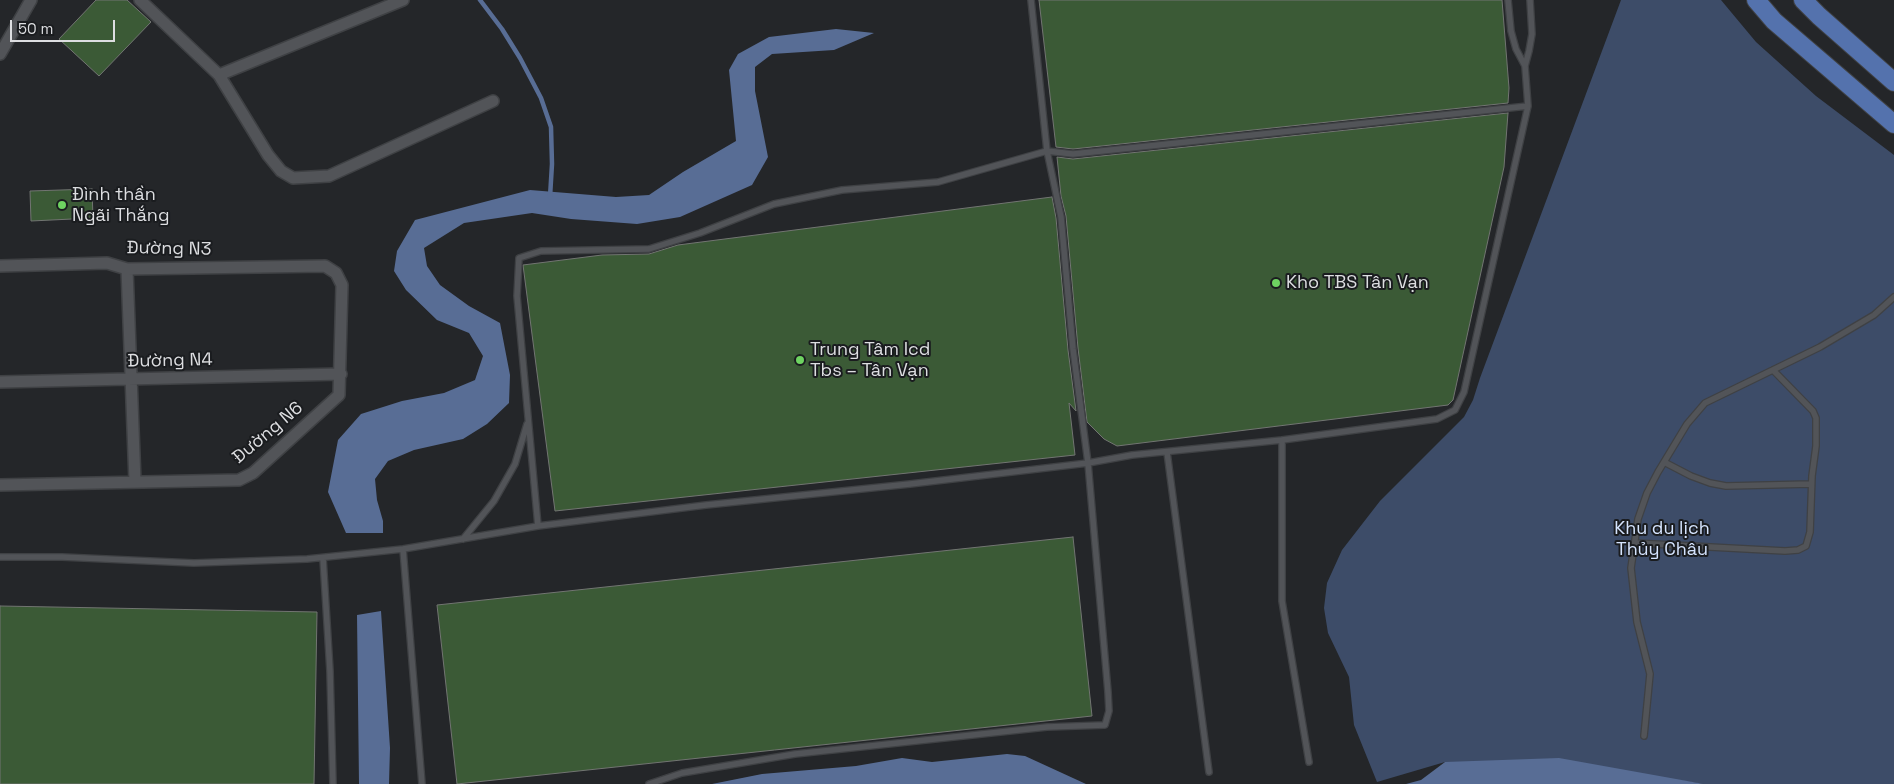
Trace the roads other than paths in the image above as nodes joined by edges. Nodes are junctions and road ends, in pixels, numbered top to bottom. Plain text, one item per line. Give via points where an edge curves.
1 (31, 0) edge
2 (140, 0) edge
3 (403, 0) edge
4 (1031, 0) edge
5 (1508, 0) edge
6 (1530, 0) edge
7 (1756, 0) edge
8 (1803, 0) edge
9 (0, 54) edge
10 (1524, 66) junction
11 (218, 74) junction
12 (1894, 82) edge
13 (493, 101) dead end
14 (1528, 106) junction
15 (1894, 124) edge
16 (1047, 151) junction
17 (0, 266) edge
18 (127, 269) junction
19 (336, 272) joint
20 (1894, 297) edge
21 (1773, 370) junction
22 (341, 374) junction
23 (132, 379) junction
24 (0, 382) edge
25 (528, 419) junction
26 (1282, 440) junction
27 (1167, 452) junction
28 (1088, 462) junction
29 (1664, 462) junction
30 (135, 482) junction
31 (1811, 484) junction
32 (0, 485) edge
33 (538, 526) junction
34 (463, 539) junction
35 (1634, 542) junction
36 (403, 548) junction
37 (0, 557) edge
38 (323, 558) junction
39 (1644, 736) dead end
40 (1308, 762) dead end
41 (1209, 772) dead end
42 (334, 784) edge
43 (422, 784) edge
44 (649, 784) edge

1 - 9 street
2 - 11 street
3 - 11 street
4 - 16 lane
5 - 10 lane via 1511,31
6 - 10 lane via 1532,34
7 - 15 main road via 1774,21
8 - 12 main road
10 - 14 lane
11 - 13 street via 268,154 281,171 293,178 329,176
14 - 16 lane via 1073,154
14 - 26 lane via 1464,392 1455,410 1437,419
16 - 25 lane via 938,182 842,190 774,204 700,234 649,249 541,251 519,258 517,296
16 - 28 lane via 1060,217
17 - 18 street, Đường N3 via 107,263
18 - 19 street, Đường N3 via 324,266
18 - 23 street
19 - 22 street, Đường N6 via 342,285
20 - 21 lane via 1874,315
21 - 29 lane via 1705,403 1687,424
21 - 31 lane via 1816,418
22 - 23 street, Đường N4
22 - 30 street, Đường N6 via 339,395 253,473 239,480
23 - 24 street, Đường N4
23 - 30 street
25 - 33 lane
25 - 34 lane via 515,464 494,501
26 - 27 lane
26 - 40 lane via 1282,601
27 - 28 lane
27 - 41 lane
28 - 33 lane
28 - 44 lane via 1108,692 1109,711 1105,725 1047,727 795,754 682,773
29 - 31 lane via 1691,476 1726,486
29 - 35 lane via 1647,492
30 - 32 street, Đường N6
31 - 35 lane via 1809,539 1806,546 1798,550
33 - 34 lane
34 - 36 lane
35 - 39 lane via 1632,587 1650,674
36 - 38 lane
36 - 43 lane
37 - 38 lane via 194,563
38 - 42 lane

